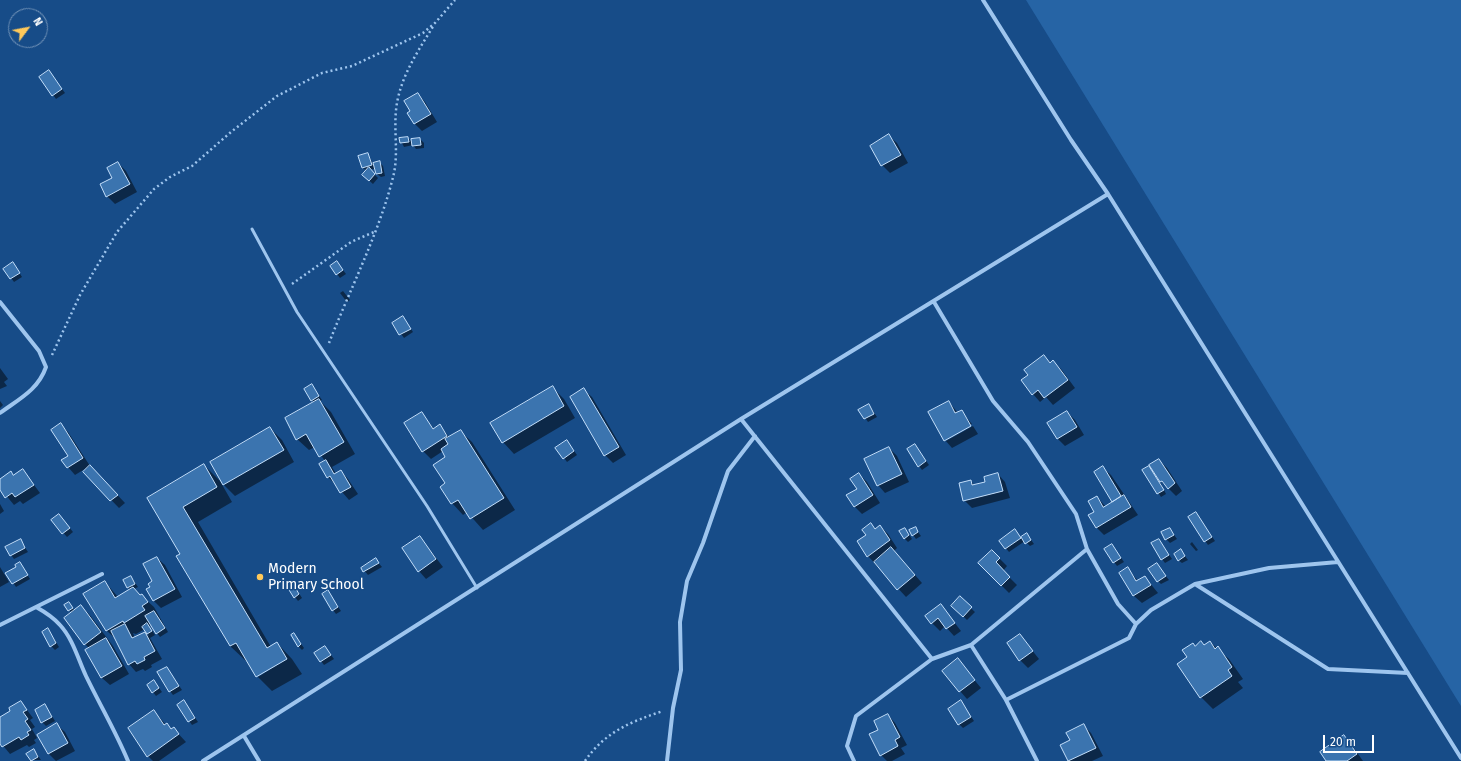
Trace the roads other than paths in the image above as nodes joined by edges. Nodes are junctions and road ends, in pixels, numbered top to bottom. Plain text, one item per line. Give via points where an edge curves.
1 (982, 0) edge
2 (1108, 194) junction
3 (252, 229) dead end
4 (0, 302) edge
5 (934, 302) junction
6 (0, 413) edge
7 (741, 419) junction
8 (755, 436) junction
9 (1087, 549) junction
10 (1338, 562) junction
11 (102, 574) dead end
12 (1194, 584) junction
13 (477, 588) junction
14 (36, 607) junction
15 (1136, 624) junction
16 (0, 625) edge
17 (971, 645) junction
18 (932, 659) junction
19 (1408, 673) junction
20 (1006, 700) junction
21 (244, 736) junction
22 (1461, 758) edge
23 (128, 761) edge
24 (203, 761) edge
25 (259, 761) edge
26 (667, 761) edge
27 (854, 761) edge
28 (1037, 761) edge

1 - 2 street
2 - 5 street
2 - 10 street
3 - 13 lane via 284,290 427,506
4 - 6 street via 39,352 46,367 42,379 32,390
5 - 7 street
5 - 9 street via 993,401 1028,442 1076,514
7 - 8 street
7 - 13 street
8 - 18 street
8 - 26 street via 728,471 703,543 686,581 680,622 681,670 673,708
9 - 15 street via 1118,604
9 - 17 street
10 - 12 street via 1269,568
10 - 19 street
11 - 14 street
12 - 15 street via 1152,610
12 - 19 street via 1328,669
13 - 21 street
14 - 16 street
14 - 23 street via 61,625 70,639 98,700 118,735
15 - 20 street via 1129,638
17 - 18 street
17 - 20 street
18 - 27 street via 856,716 847,746
19 - 22 street
20 - 28 street
21 - 24 street
21 - 25 street

